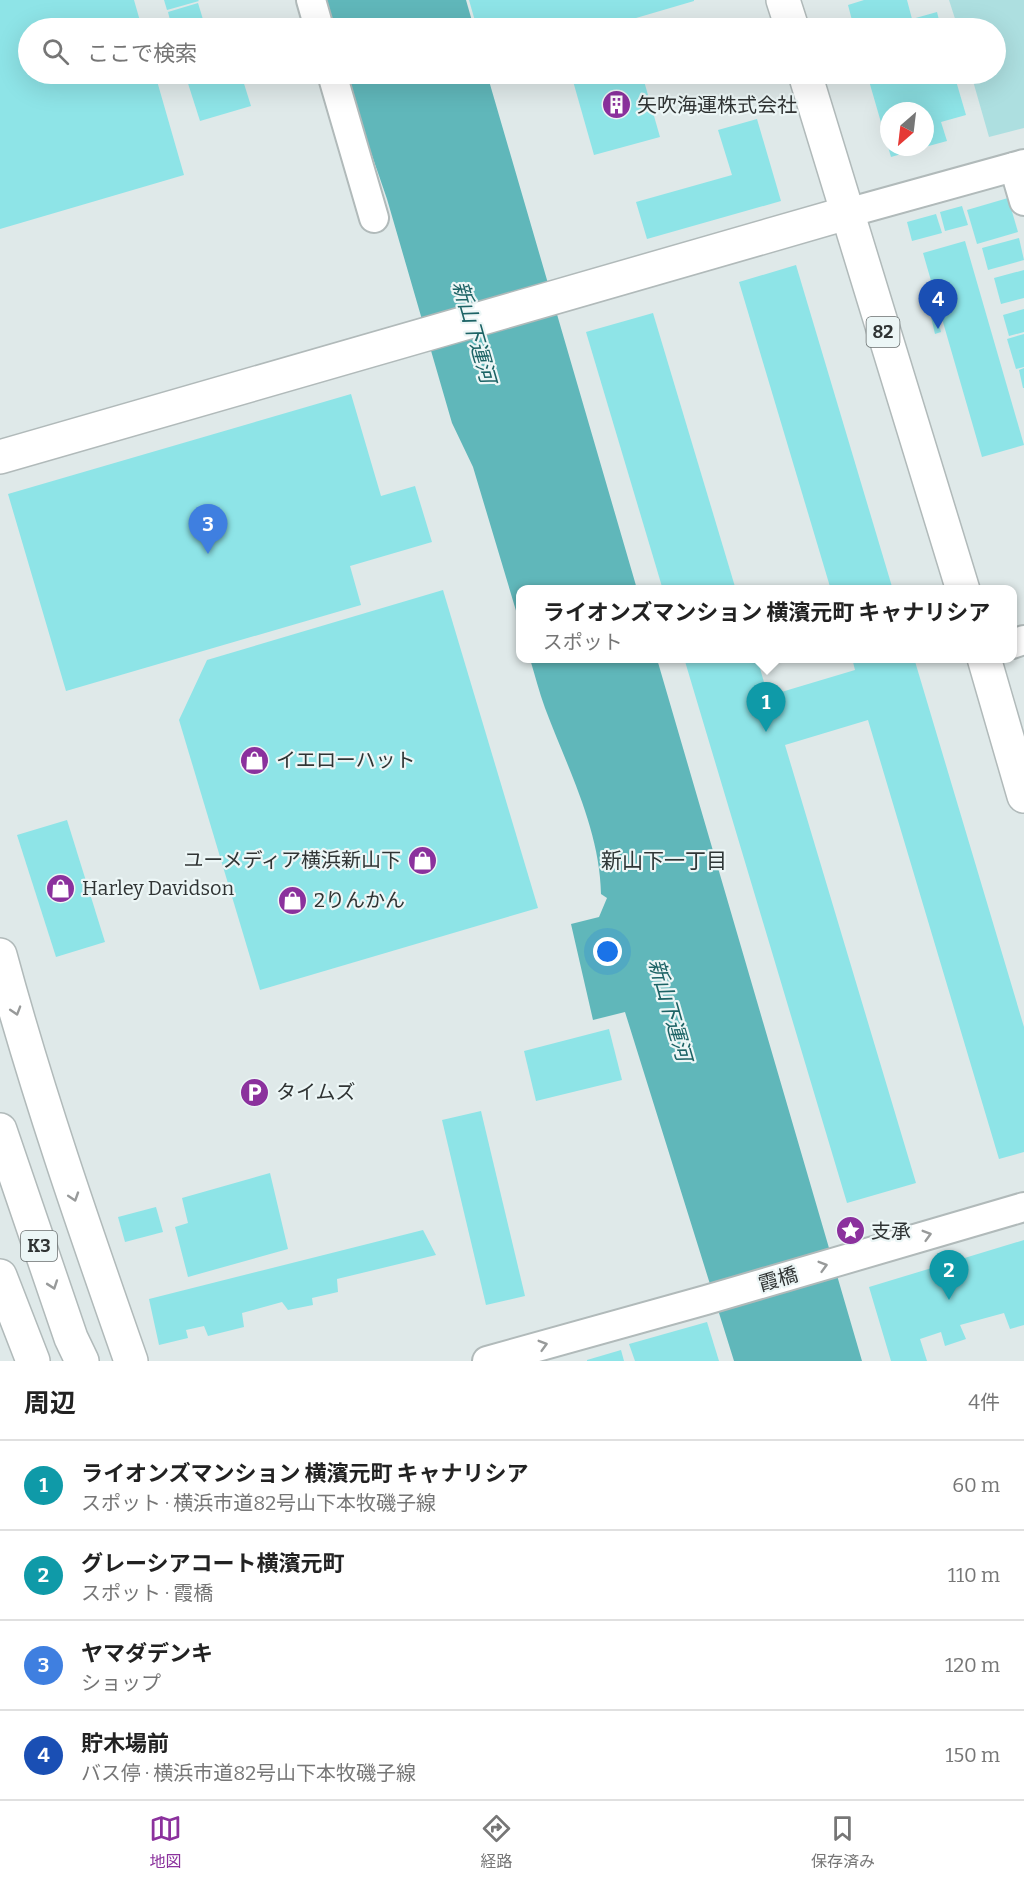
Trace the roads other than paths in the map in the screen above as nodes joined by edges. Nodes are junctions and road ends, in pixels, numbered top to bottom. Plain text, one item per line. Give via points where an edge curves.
1 (311, 0) edge
2 (783, 0) edge
3 (316, 18) edge
4 (789, 18) edge
5 (335, 84) edge
6 (808, 84) edge
7 (1019, 165) edge
8 (1024, 201) edge
9 (847, 213) junction
10 (374, 218) dead end
11 (0, 457) edge
12 (961, 585) edge
13 (985, 663) edge
14 (1024, 796) edge
15 (0, 954) edge
16 (0, 1131) edge
17 (1024, 1207) edge
18 (0, 1276) edge
19 (33, 1361) edge
20 (82, 1361) edge
21 (131, 1361) edge
22 (487, 1361) edge

1 - 3 street
2 - 4 main road
5 - 10 street
6 - 9 main road, 82
7 - 8 street
7 - 9 street
9 - 11 main road
9 - 12 main road, 82
13 - 14 main road
15 -> 21 main road via 77,1204
16 -> 20 main road, K3
22 -> 17 street, 霞橋
18 - 19 main road, K3

